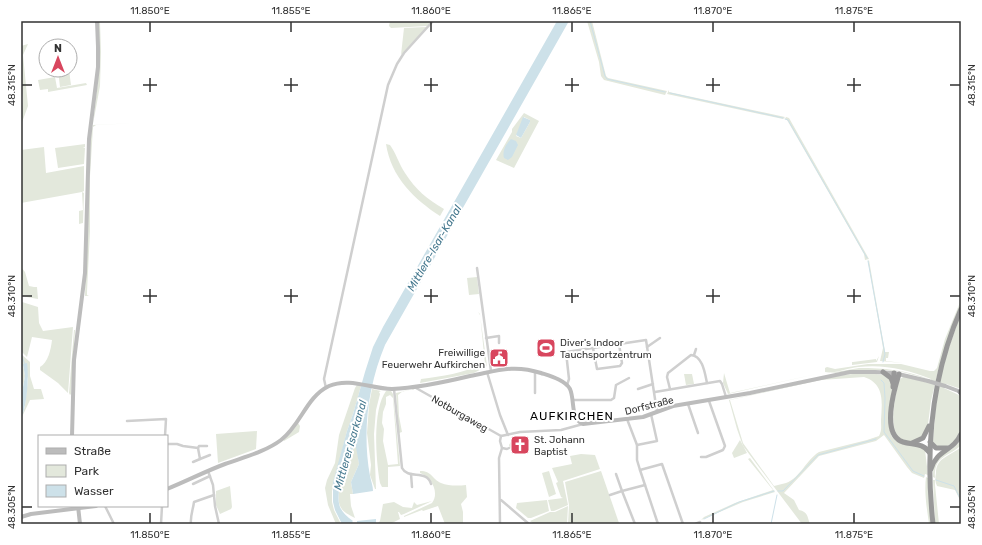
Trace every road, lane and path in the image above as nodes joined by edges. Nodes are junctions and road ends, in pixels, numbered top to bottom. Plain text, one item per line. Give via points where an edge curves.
1 (97, 21) edge
2 (433, 21) edge
3 (477, 268) dead end
4 (961, 309) edge
5 (486, 338) junction
6 (660, 338) dead end
7 (500, 343) dead end
8 (619, 344) junction
9 (592, 348) junction
10 (647, 348) junction
11 (696, 349) dead end
12 (694, 355) junction
13 (489, 371) junction
14 (535, 371) junction
15 (883, 372) junction
16 (897, 373) junction
17 (629, 378) dead end
18 (707, 383) junction
19 (653, 384) junction
20 (893, 384) junction
21 (567, 385) junction
22 (414, 386) junction
23 (326, 388) junction
24 (394, 389) junction
25 (638, 389) dead end
26 (670, 389) junction
27 (655, 392) junction
28 (894, 392) junction
29 (961, 392) edge
30 (535, 393) dead end
31 (726, 398) junction
32 (572, 400) junction
33 (709, 401) junction
34 (688, 404) junction
35 (657, 412) junction
36 (651, 414) junction
37 (627, 419) junction
38 (127, 421) dead end
39 (931, 422) junction
40 (581, 423) junction
41 (698, 434) dead end
42 (961, 434) edge
43 (72, 435) edge
44 (165, 435) edge
45 (508, 435) junction
46 (501, 436) junction
47 (930, 442) junction
48 (168, 444) edge
49 (909, 444) junction
50 (637, 445) junction
51 (207, 446) dead end
52 (198, 448) junction
53 (502, 448) junction
54 (509, 448) dead end
55 (950, 448) junction
56 (929, 452) junction
57 (210, 455) dead end
58 (701, 457) dead end
59 (200, 458) junction
60 (194, 462) dead end
61 (215, 468) junction
62 (640, 470) junction
63 (208, 471) junction
64 (929, 473) junction
65 (411, 474) junction
66 (616, 474) dead end
67 (196, 476) junction
68 (210, 476) junction
69 (193, 484) dead end
70 (431, 484) dead end
71 (644, 485) junction
72 (412, 487) dead end
73 (168, 489) edge
74 (622, 491) junction
75 (214, 495) junction
76 (610, 495) dead end
77 (501, 500) junction
78 (78, 507) edge
79 (106, 507) edge
80 (162, 507) edge
81 (21, 517) edge
82 (700, 522) dead end
83 (80, 524) edge
84 (114, 524) edge
85 (161, 524) edge
86 (191, 524) edge
87 (219, 524) edge
88 (500, 524) edge
89 (529, 524) edge
90 (635, 524) edge
91 (658, 524) edge
92 (683, 524) edge
93 (696, 524) edge
94 (933, 524) edge

1 - 43 street via 97,75 89,139 85,272 74,351
2 - 23 street via 404,53 388,85 324,379
3 - 5 street
4 - 39 highway via 943,360
5 - 7 street via 499,336
5 - 13 street
6 - 10 street
8 - 9 street
8 - 9 street via 622,363 620,366 597,369
8 - 10 street via 646,340
9 - 21 street via 566,352 569,379
10 - 19 street
11 - 12 street
12 - 18 street via 702,364
12 - 26 street via 688,356 668,373
13 - 14 street via 508,368
13 - 22 street
13 - 45 street
14 - 21 street via 556,378
14 - 30 street
15 - 16 street, Dorfstraße
15 - 20 highway via 891,378
15 - 31 street, Dorfstraße via 841,374
16 - 20 highway
16 - 28 highway
16 - 29 street, Dorfstraße, bridge via 928,380
17 - 32 street via 616,384 614,398 611,400
18 - 26 street
18 - 31 street via 721,382
19 - 25 street
19 - 27 street
20 - 28 highway
21 - 32 street
22 - 24 street
22 - 46 street, Notburgaweg
23 - 24 street via 341,383
23 - 61 street via 314,397 292,429 278,442
24 - 65 street via 401,464 403,471
26 - 27 street
27 - 35 street
28 - 49 highway via 892,430 898,440
31 - 33 street, Dorfstraße
32 - 40 street via 575,417
33 - 34 street, Dorfstraße
33 - 58 street via 725,446 723,450
34 - 35 street, Dorfstraße
34 - 41 street
35 - 36 street, Dorfstraße
36 - 37 street, Dorfstraße
36 - 50 street via 657,441
37 - 40 street, Dorfstraße
37 - 50 street
38 - 44 street via 166,419
39 - 47 highway
39 - 49 highway via 923,438
40 - 45 street via 561,430
42 - 55 highway
45 - 46 street
46 - 53 street
47 - 55 highway via 936,448
47 - 56 highway
48 - 52 street
49 - 56 highway via 924,446
50 - 62 street
51 - 52 street
52 - 59 street
53 - 54 street
53 - 77 street
55 - 64 highway via 936,457
56 - 64 highway
57 - 59 street
59 - 60 street
61 - 63 street
61 - 67 street
62 - 71 street
62 - 92 street via 662,464
63 - 67 street
63 - 68 street
64 - 94 highway
65 - 70 street via 425,476
65 - 72 street
66 - 74 street
67 - 73 street
68 - 69 street
68 - 75 street
71 - 74 street
71 - 91 street
74 - 76 street
74 - 90 street
75 - 86 street via 194,502
75 - 87 street
77 - 88 street
77 - 89 street
78 - 81 street
78 - 83 street
79 - 84 street
80 - 85 street
82 - 93 street

